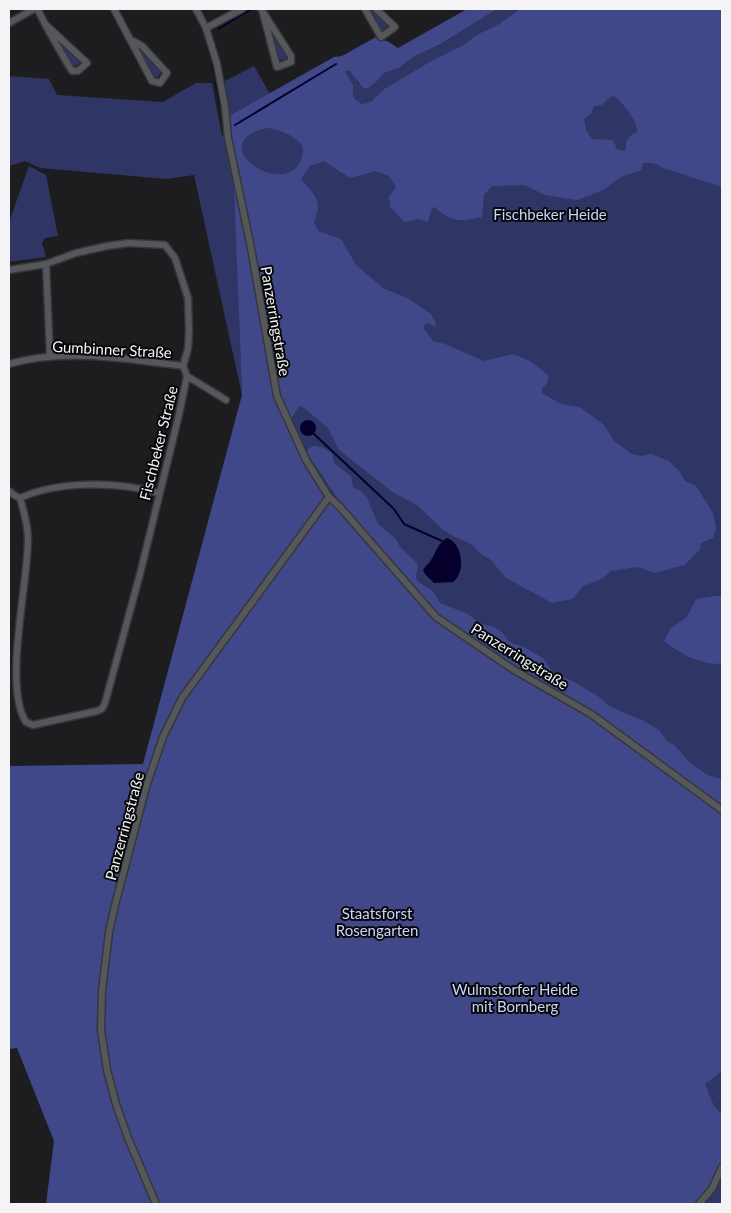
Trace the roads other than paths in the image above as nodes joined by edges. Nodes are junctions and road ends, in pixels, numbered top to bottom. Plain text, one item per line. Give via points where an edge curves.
1 (35, 9) edge
2 (114, 9) edge
3 (196, 9) edge
4 (242, 9) edge
5 (365, 9) edge
6 (376, 9) edge
7 (262, 11) edge
8 (9, 23) edge
9 (45, 24) junction
10 (206, 28) junction
11 (131, 40) junction
12 (46, 264) junction
13 (9, 270) edge
14 (50, 357) junction
15 (9, 364) edge
16 (184, 366) junction
17 (187, 376) junction
18 (226, 400) dead end
19 (9, 491) edge
20 (159, 493) junction
21 (329, 497) junction
22 (20, 498) junction
23 (722, 810) edge
24 (722, 1167) edge
25 (156, 1204) edge
26 (699, 1204) edge

1 - 8 street
1 - 9 street
2 - 11 street
3 - 10 street, Panzerringstraße
4 - 10 street
5 - 6 street via 381,37 395,27
7 - 7 street via 277,67 291,62 291,56
9 - 9 street via 72,71 78,71 86,62
10 - 21 street, Panzerringstraße via 219,73 228,138 277,396 306,460
11 - 11 street via 152,82 160,83 167,73 142,46
12 - 13 street
12 - 14 street
12 - 16 street, Fischbeker Straße via 107,246 129,243 165,245 175,258 188,298 188,349
14 - 15 street, Gumbinner Straße
14 - 16 street, Gumbinner Straße via 110,358
16 - 17 street, Fischbeker Straße
17 - 18 street, Gumbinner Straße
17 - 20 street, Fischbeker Straße
19 - 22 street
20 - 22 street via 123,486 94,485 50,489
20 - 22 street, Fischbeker Straße via 102,709 33,724 26,722 21,715 16,694 28,538
21 - 23 street, Panzerringstraße via 436,617 514,670 591,714
21 - 25 street, Panzerringstraße via 182,698 163,737 146,787 115,905 102,991 101,1030 116,1104
24 - 26 street via 712,1189

